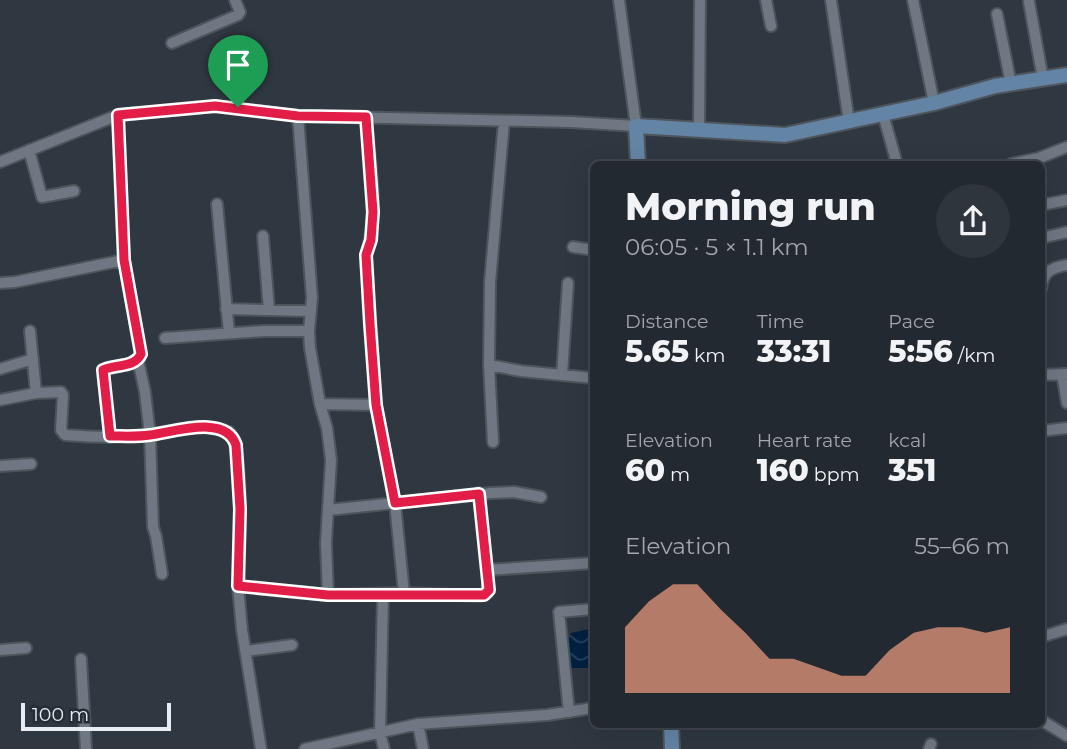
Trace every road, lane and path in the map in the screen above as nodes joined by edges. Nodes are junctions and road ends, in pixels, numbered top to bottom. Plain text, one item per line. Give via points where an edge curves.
1 (235, 0) edge
2 (619, 0) edge
3 (700, 0) edge
4 (766, 0) edge
5 (831, 0) edge
6 (913, 0) edge
7 (1029, 2) dead end
8 (997, 14) dead end
9 (771, 26) dead end
10 (172, 43) dead end
11 (1067, 75) edge
12 (1043, 79) junction
13 (1011, 84) junction
14 (934, 103) junction
15 (883, 114) junction
16 (118, 115) junction
17 (298, 116) junction
18 (366, 117) junction
19 (504, 121) junction
20 (849, 122) junction
21 (636, 126) junction
22 (699, 130) junction
23 (1067, 147) edge
24 (30, 150) junction
25 (638, 161) edge
26 (896, 161) edge
27 (1025, 161) edge
28 (0, 162) edge
29 (74, 191) dead end
30 (1067, 200) edge
31 (217, 204) dead end
32 (1045, 204) edge
33 (1067, 232) edge
34 (262, 236) dead end
35 (1045, 237) edge
36 (573, 247) dead end
37 (590, 250) edge
38 (124, 260) junction
39 (1067, 265) edge
40 (1045, 274) edge
41 (0, 283) edge
42 (568, 283) dead end
43 (226, 309) junction
44 (269, 310) junction
45 (311, 310) junction
46 (30, 331) dead end
47 (309, 331) junction
48 (229, 333) junction
49 (165, 338) dead end
50 (33, 359) junction
51 (138, 360) junction
52 (489, 365) junction
53 (0, 369) edge
54 (1065, 374) edge
55 (562, 375) junction
56 (1045, 375) edge
57 (590, 378) edge
58 (36, 393) junction
59 (0, 400) edge
60 (1067, 403) edge
61 (320, 404) junction
62 (376, 405) junction
63 (1067, 428) edge
64 (1045, 431) edge
65 (150, 435) junction
66 (110, 436) junction
67 (493, 442) dead end
68 (31, 464) dead end
69 (0, 466) edge
70 (479, 494) junction
71 (541, 497) dead end
72 (395, 503) junction
73 (328, 510) junction
74 (590, 563) edge
75 (487, 570) junction
76 (162, 574) dead end
77 (238, 586) junction
78 (404, 593) junction
79 (383, 594) junction
80 (328, 595) junction
81 (590, 610) edge
82 (1067, 629) edge
83 (1045, 636) edge
84 (292, 645) dead end
85 (26, 648) dead end
86 (0, 650) edge
87 (246, 651) junction
88 (81, 659) dead end
89 (590, 708) edge
90 (569, 712) junction
91 (1045, 722) edge
92 (418, 724) junction
93 (671, 728) edge
94 (380, 733) junction
95 (1067, 736) edge
96 (86, 749) edge
97 (261, 749) edge
98 (305, 749) edge
99 (384, 749) edge
100 (423, 749) edge
101 (672, 749) edge

1 - 10 street via 240,12 233,19
2 - 21 street
3 - 22 street
4 - 9 street
5 - 20 street
6 - 14 street
7 - 12 street
8 - 13 street
11 - 12 street
12 - 13 street
13 - 14 street
14 - 15 street
15 - 20 street
15 - 26 street
16 - 17 street via 215,106
16 - 24 street
16 - 38 street
17 - 18 street
17 - 45 street
18 - 19 street
18 - 62 street via 373,212 366,255
19 - 21 street
19 - 52 street via 490,282
20 - 22 street via 785,135
21 - 22 street
21 - 25 street
23 - 27 street
24 - 28 street
24 - 29 street via 42,197
30 - 32 street
31 - 43 street
33 - 35 street
34 - 44 street
36 - 37 street
38 - 41 street
38 - 51 street via 141,354
39 - 40 street
42 - 55 street
43 - 44 street
43 - 48 street
44 - 45 street
45 - 47 street
46 - 50 street
47 - 48 street
47 - 61 street
48 - 49 street
50 - 53 street
50 - 58 street
51 - 65 street
51 - 66 street via 103,370
52 - 55 street
52 - 67 street
54 - 56 street
54 - 60 street
55 - 57 street
58 - 59 street
58 - 66 street via 61,392 61,430 65,435
61 - 62 street
61 - 73 street via 331,460
62 - 72 street
63 - 64 street
65 - 66 street
65 - 76 street via 153,527
65 - 77 street via 195,427 221,429 233,437 240,509
68 - 69 street
70 - 71 street via 514,492
70 - 72 street
70 - 75 street
72 - 73 street
72 - 78 street
73 - 80 street
74 - 75 street
75 - 78 street via 489,590 484,595
77 - 80 street
77 - 87 street
78 - 79 street
79 - 80 street
79 - 94 street
81 - 90 street via 559,612
82 - 83 street
84 - 87 street
85 - 86 street
87 - 97 street
88 - 96 street
89 - 90 street
90 - 92 street
91 - 95 street
92 - 94 street
92 - 100 street
93 - 101 street
94 - 98 street
94 - 99 street

